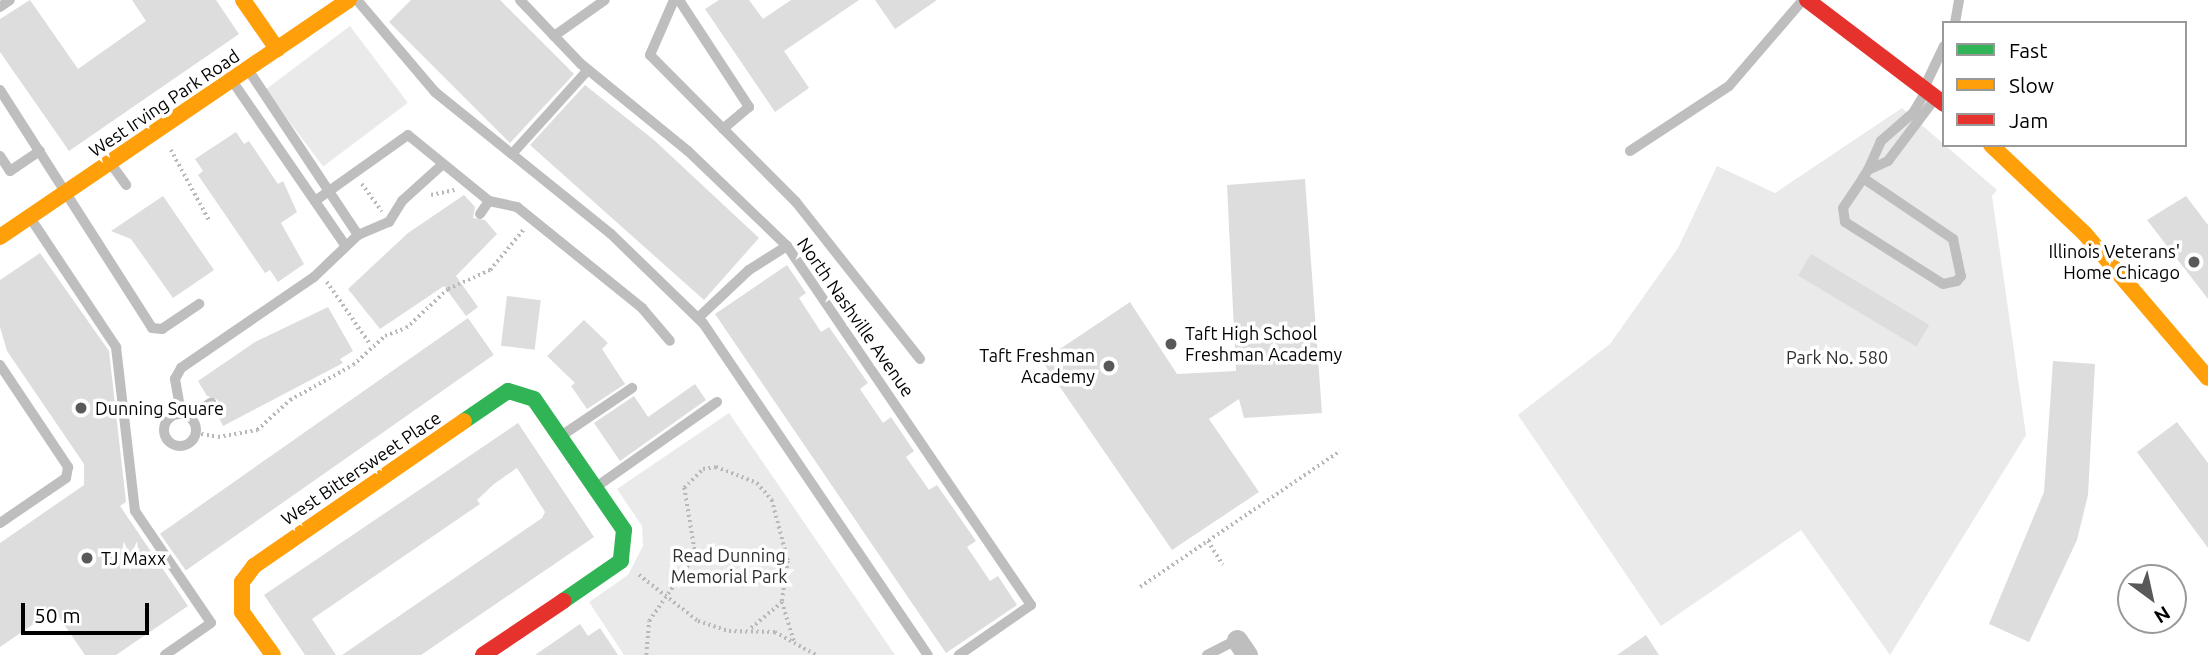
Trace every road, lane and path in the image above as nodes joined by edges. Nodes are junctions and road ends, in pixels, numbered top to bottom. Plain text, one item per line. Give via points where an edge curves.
1 (10, 0) edge
2 (243, 0) edge
3 (349, 0) edge
4 (357, 0) edge
5 (520, 0) edge
6 (606, 0) edge
7 (676, 0) edge
8 (1959, 0) edge
9 (1808, 1) edge
10 (0, 7) edge
11 (1955, 21) edge
12 (554, 36) junction
13 (276, 49) junction
14 (1942, 55) edge
15 (247, 69) junction
16 (589, 70) junction
17 (231, 80) junction
18 (0, 90) edge
19 (1933, 95) edge
20 (723, 129) junction
21 (297, 144) junction
22 (1993, 147) edge
23 (170, 148) dead end
24 (1630, 150) dead end
25 (40, 151) junction
26 (282, 154) junction
27 (512, 154) junction
28 (0, 156) edge
29 (110, 162) junction
30 (443, 164) junction
31 (1865, 174) junction
32 (126, 185) dead end
33 (474, 188) junction
34 (67, 191) junction
35 (328, 191) junction
36 (423, 198) dead end
37 (315, 201) junction
38 (489, 201) junction
39 (480, 214) dead end
40 (29, 217) junction
41 (531, 218) junction
42 (209, 220) dead end
43 (358, 235) junction
44 (0, 237) edge
45 (345, 246) junction
46 (787, 246) junction
47 (320, 272) junction
48 (199, 304) dead end
49 (698, 318) junction
50 (670, 341) dead end
51 (371, 345) junction
52 (920, 359) dead end
53 (0, 365) edge
54 (2208, 378) edge
55 (632, 388) dead end
56 (717, 402) dead end
57 (211, 403) dead end
58 (185, 415) junction
59 (196, 433) junction
60 (560, 437) junction
61 (1340, 451) dead end
62 (594, 487) junction
63 (0, 523) edge
64 (1208, 541) junction
65 (621, 561) junction
66 (1223, 565) dead end
67 (1140, 587) dead end
68 (667, 597) junction
69 (782, 602) junction
70 (750, 629) junction
71 (793, 641) junction
72 (1242, 648) edge
73 (165, 655) edge
74 (273, 655) edge
75 (484, 655) edge
76 (646, 655) edge
77 (816, 655) edge
78 (928, 655) edge
79 (959, 655) edge
80 (1207, 655) edge

1 - 10 lane
2 - 13 street
3 - 13 street, West Irving Park Road
4 - 27 lane via 435,92
5 - 12 lane, North Nashville Avenue
6 - 12 lane
7 - 20 lane via 748,107
7 - 20 lane via 650,55
8 - 11 lane
9 - 19 street
9 - 24 lane via 1729,86
12 - 16 lane, North Nashville Avenue
13 - 15 street, West Irving Park Road
14 - 19 lane
15 - 17 street, West Irving Park Road
15 - 21 lane
16 - 27 lane
16 - 46 lane, North Nashville Avenue via 688,151
17 - 26 lane
17 - 29 street, West Irving Park Road
18 - 25 lane
19 - 31 lane via 1881,141
19 - 31 lane via 1888,161
20 - 52 lane via 842,255
21 - 26 lane
21 - 35 lane
22 - 54 street via 2085,234
23 - 42 path
25 - 28 lane via 10,172
25 - 34 lane
26 - 37 lane
27 - 49 lane via 611,234
29 - 32 lane
29 - 34 street, West Irving Park Road
30 - 33 lane
30 - 35 lane via 408,135
30 - 43 lane via 402,201 389,222
31 - 31 lane via 1843,208 1845,222 1943,284 1957,281 1961,276 1953,239
33 - 36 path
33 - 38 lane
34 - 40 street, West Irving Park Road
34 - 48 lane via 152,328 162,329
35 - 37 lane
35 - 43 lane
37 - 45 lane
38 - 39 lane
38 - 41 lane via 517,207
40 - 44 street, West Irving Park Road
40 - 73 lane via 116,347 135,511 211,623
41 - 50 lane via 642,308
41 - 51 path via 491,270 448,289 406,328
43 - 45 lane
45 - 47 lane
46 - 49 lane via 749,270
46 - 79 lane, North Nashville Avenue via 1031,604
47 - 51 path
47 - 58 lane via 181,368 175,379
49 - 78 lane
51 - 59 path via 352,365 290,400 257,430 218,437
53 - 63 lane via 68,467 66,478
55 - 60 lane
56 - 62 lane
57 - 58 lane
58 - 59 lane
58 - 59 lane via 167,420 166,440 180,446
60 - 62 street
60 - 74 street, West Bittersweet Place via 534,399 508,391 254,566 242,583 242,612
61 - 64 path
62 - 65 street via 624,530
64 - 66 path
64 - 67 path
65 - 68 path
65 - 75 street
68 - 69 path via 695,555 684,488 692,476 716,467 757,483 772,500 788,561
68 - 70 path via 711,626
68 - 76 path via 649,621
69 - 70 path
69 - 71 path
70 - 71 path
71 - 77 path
72 - 80 lane

